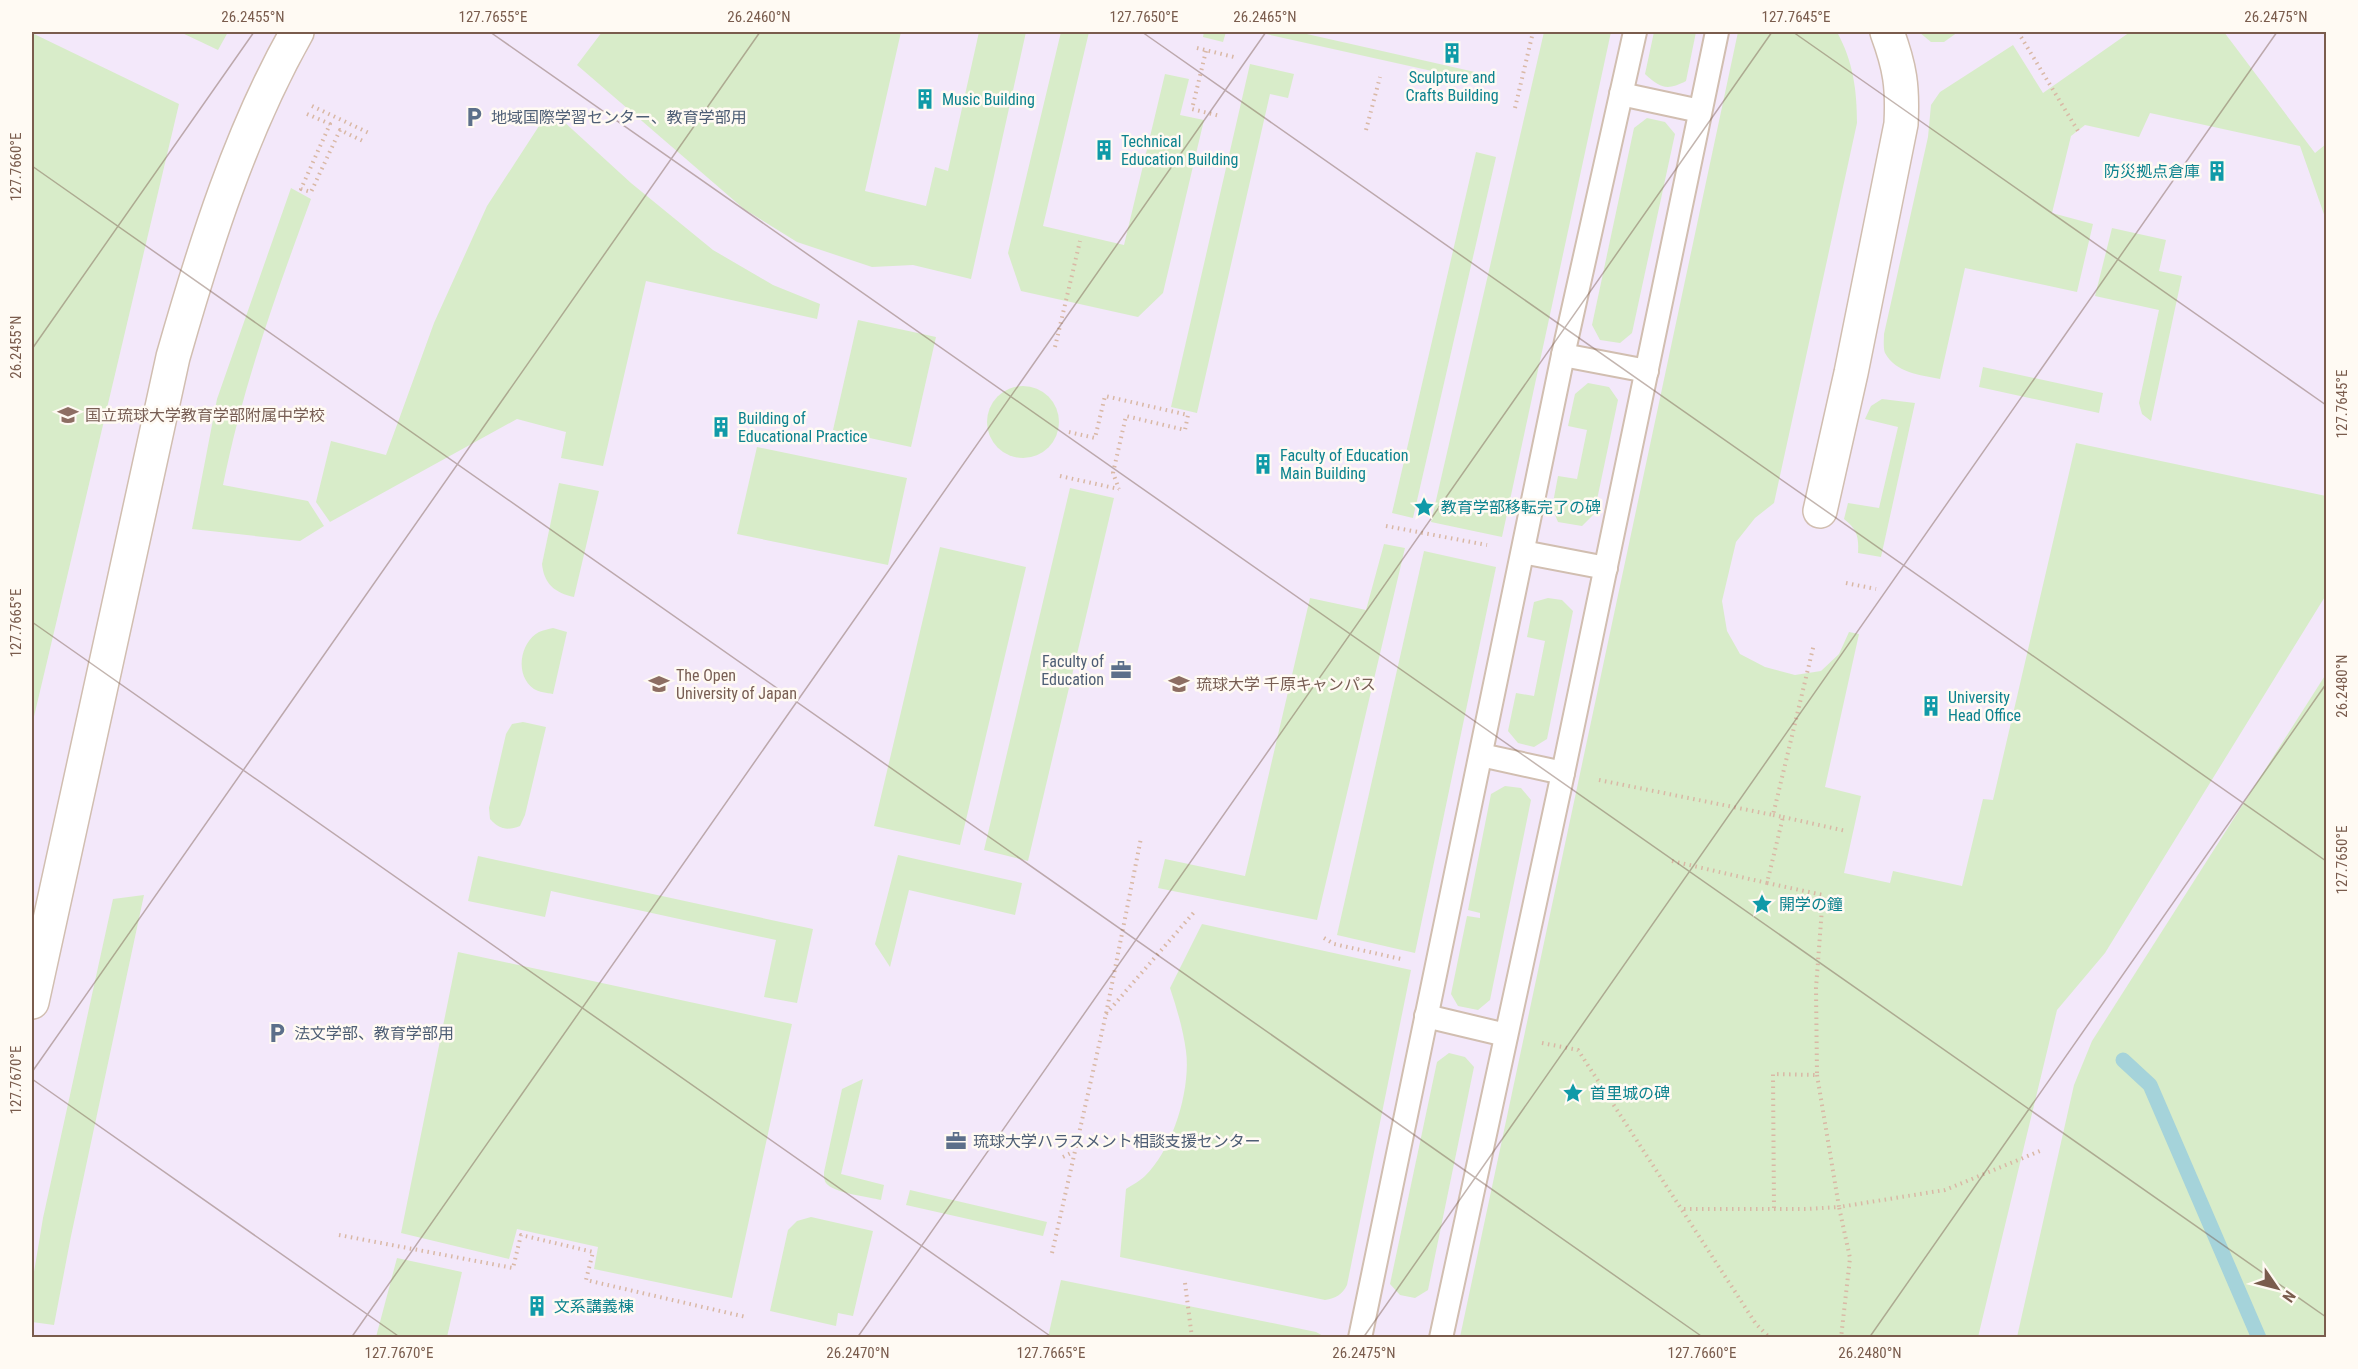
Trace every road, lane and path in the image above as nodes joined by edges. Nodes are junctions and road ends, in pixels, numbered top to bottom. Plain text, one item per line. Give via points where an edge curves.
1 (297, 32) edge
2 (1533, 32) edge
3 (1635, 32) edge
4 (1717, 32) edge
5 (1887, 32) edge
6 (2018, 32) edge
7 (1197, 48) dead end
8 (1206, 51) junction
9 (1234, 57) dead end
10 (1380, 77) dead end
11 (1621, 94) junction
12 (312, 106) dead end
13 (1515, 108) dead end
14 (1700, 111) junction
15 (308, 114) dead end
16 (1220, 116) dead end
17 (1366, 130) dead end
18 (2078, 131) dead end
19 (369, 133) dead end
20 (365, 142) dead end
21 (1080, 241) dead end
22 (1055, 347) dead end
23 (1563, 355) junction
24 (1647, 371) junction
25 (1069, 432) dead end
26 (1060, 476) dead end
27 (1820, 511) dead end
28 (1386, 525) dead end
29 (1523, 552) junction
30 (1605, 568) junction
31 (1846, 583) dead end
32 (1876, 589) dead end
33 (1814, 644) dead end
34 (1480, 755) junction
35 (1563, 773) junction
36 (1640, 788) dead end
37 (1773, 816) junction
38 (1783, 817) junction
39 (1846, 831) dead end
40 (1141, 838) dead end
41 (1672, 861) dead end
42 (1767, 883) junction
43 (1196, 910) dead end
44 (1324, 938) dead end
45 (1437, 968) junction
46 (32, 1002) edge
47 (1106, 1014) junction
48 (1426, 1016) junction
49 (1506, 1035) junction
50 (1578, 1050) dead end
51 (1817, 1075) junction
52 (2040, 1151) dead end
53 (1074, 1152) junction
54 (1063, 1156) dead end
55 (1839, 1207) junction
56 (1683, 1209) junction
57 (1774, 1210) junction
58 (339, 1235) dead end
59 (1052, 1253) dead end
60 (1185, 1283) dead end
61 (746, 1317) dead end
62 (1192, 1338) edge
63 (1360, 1338) edge
64 (1441, 1338) edge
65 (1770, 1338) edge
66 (1841, 1338) edge

1 - 46 street via 227,184 173,357
2 - 13 path
3 - 11 lane
4 - 14 lane
5 - 27 street via 1903,88 1901,124
6 - 18 path
7 - 8 path
8 - 9 path
8 - 16 path via 1192,109
10 - 17 path
11 - 14 lane
11 - 23 lane
12 - 19 path
14 - 24 lane
15 - 20 path via 330,124 301,189 311,192 340,130
21 - 22 path
23 - 24 lane
23 - 29 lane
24 - 30 lane
25 - 26 path via 1095,438 1105,396 1188,415 1185,430 1126,416 1113,473 1119,489
28 - 29 path
29 - 30 lane
29 - 34 lane
30 - 35 lane
31 - 32 path
33 - 37 path
34 - 35 lane
34 - 45 lane
35 - 49 lane
36 - 37 path
37 - 38 path
38 - 39 path
38 - 42 path
40 - 47 path
41 - 42 path
42 - 51 path via 1823,895 1816,988
43 - 47 path
44 - 45 path via 1334,944
45 - 48 lane
47 - 53 path
48 - 49 lane
48 - 63 lane
49 - 64 lane
50 - 56 path
51 - 55 path
51 - 57 path via 1773,1074
52 - 55 path via 1945,1190
53 - 54 path
53 - 59 path
55 - 57 path
55 - 66 path via 1850,1258
56 - 57 path
56 - 65 path via 1756,1324
58 - 61 path via 513,1268 521,1235 592,1252 586,1280
60 - 62 path

